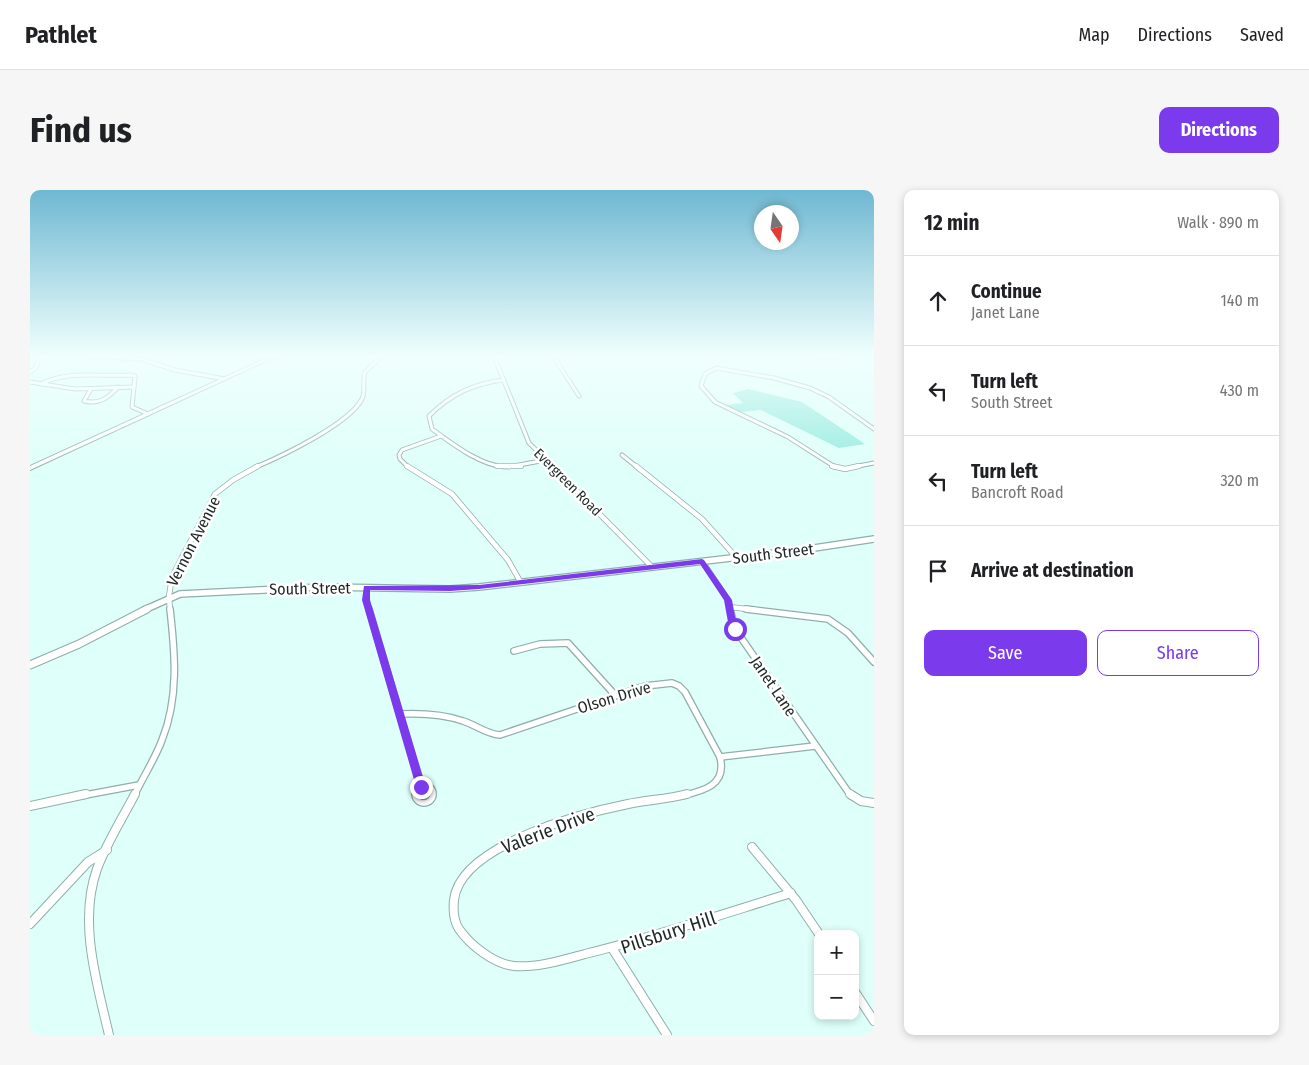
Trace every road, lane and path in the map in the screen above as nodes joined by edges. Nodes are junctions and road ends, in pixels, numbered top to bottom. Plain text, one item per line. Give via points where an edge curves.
1 (87, 395) edge
2 (111, 395) edge
3 (133, 395) edge
4 (189, 395) edge
5 (363, 395) edge
6 (453, 395) edge
7 (509, 395) edge
8 (708, 395) edge
9 (826, 395) edge
10 (148, 414) junction
11 (874, 429) edge
12 (441, 436) junction
13 (622, 455) dead end
14 (546, 460) junction
15 (874, 463) edge
16 (30, 468) edge
17 (873, 540) edge
18 (736, 558) junction
19 (702, 561) junction
20 (652, 567) junction
21 (521, 583) junction
22 (366, 588) junction
23 (168, 598) junction
24 (729, 607) junction
25 (514, 651) dead end
26 (874, 662) edge
27 (30, 665) edge
28 (615, 695) junction
29 (400, 714) junction
30 (814, 746) junction
31 (720, 758) junction
32 (139, 785) junction
33 (421, 787) dead end
34 (874, 803) edge
35 (30, 806) edge
36 (752, 847) dead end
37 (107, 850) junction
38 (791, 893) junction
39 (30, 924) edge
40 (816, 930) edge
41 (612, 948) junction
42 (859, 998) edge
43 (874, 1021) edge
44 (109, 1035) edge
45 (668, 1035) edge

1 - 2 street via 84,401 98,403
3 - 10 street via 132,407
4 - 10 main road
5 - 23 street, Vernon Avenue via 342,419 292,451 233,478 215,494 172,578
6 - 12 street via 429,416 432,429
7 - 14 street, Evergreen Road via 529,443
8 - 15 street via 788,437 833,467 845,469
9 - 11 street
10 - 16 main road
12 - 14 street via 500,467
12 - 21 street via 402,450 400,459 458,500 508,560
13 - 18 street via 702,519
14 - 20 street, Evergreen Road
17 - 18 street, South Street
18 - 19 street, South Street
19 - 20 street, South Street
19 - 24 street, Janet Lane via 723,590
20 - 21 street, South Street
21 - 22 street, South Street via 450,589
22 - 23 street, South Street via 227,591 180,594
22 - 29 street via 366,600
23 - 27 street, South Street
23 - 32 street, Vernon Avenue via 175,650 172,704 162,740
24 - 26 street via 839,624
24 - 30 street, Janet Lane via 735,629
25 - 28 street via 530,645 568,643
28 - 29 street, Olson Drive via 500,736 448,717
28 - 31 street, Olson Drive via 662,683 679,686
29 - 33 street
30 - 31 street
30 - 34 street, Janet Lane via 850,795
31 - 41 street, Valerie Drive via 723,768 720,777 698,790 608,808 502,845 462,877 453,899 455,921 466,937 510,966 538,965
32 - 35 street
32 - 37 street, Vernon Avenue
36 - 38 street
37 - 39 street via 88,862
37 - 44 street, Vernon Avenue via 92,885 90,907 93,957
38 - 40 street
38 - 41 street, Pillsbury Hill
41 - 45 street, Pillsbury Hill
42 - 43 street

